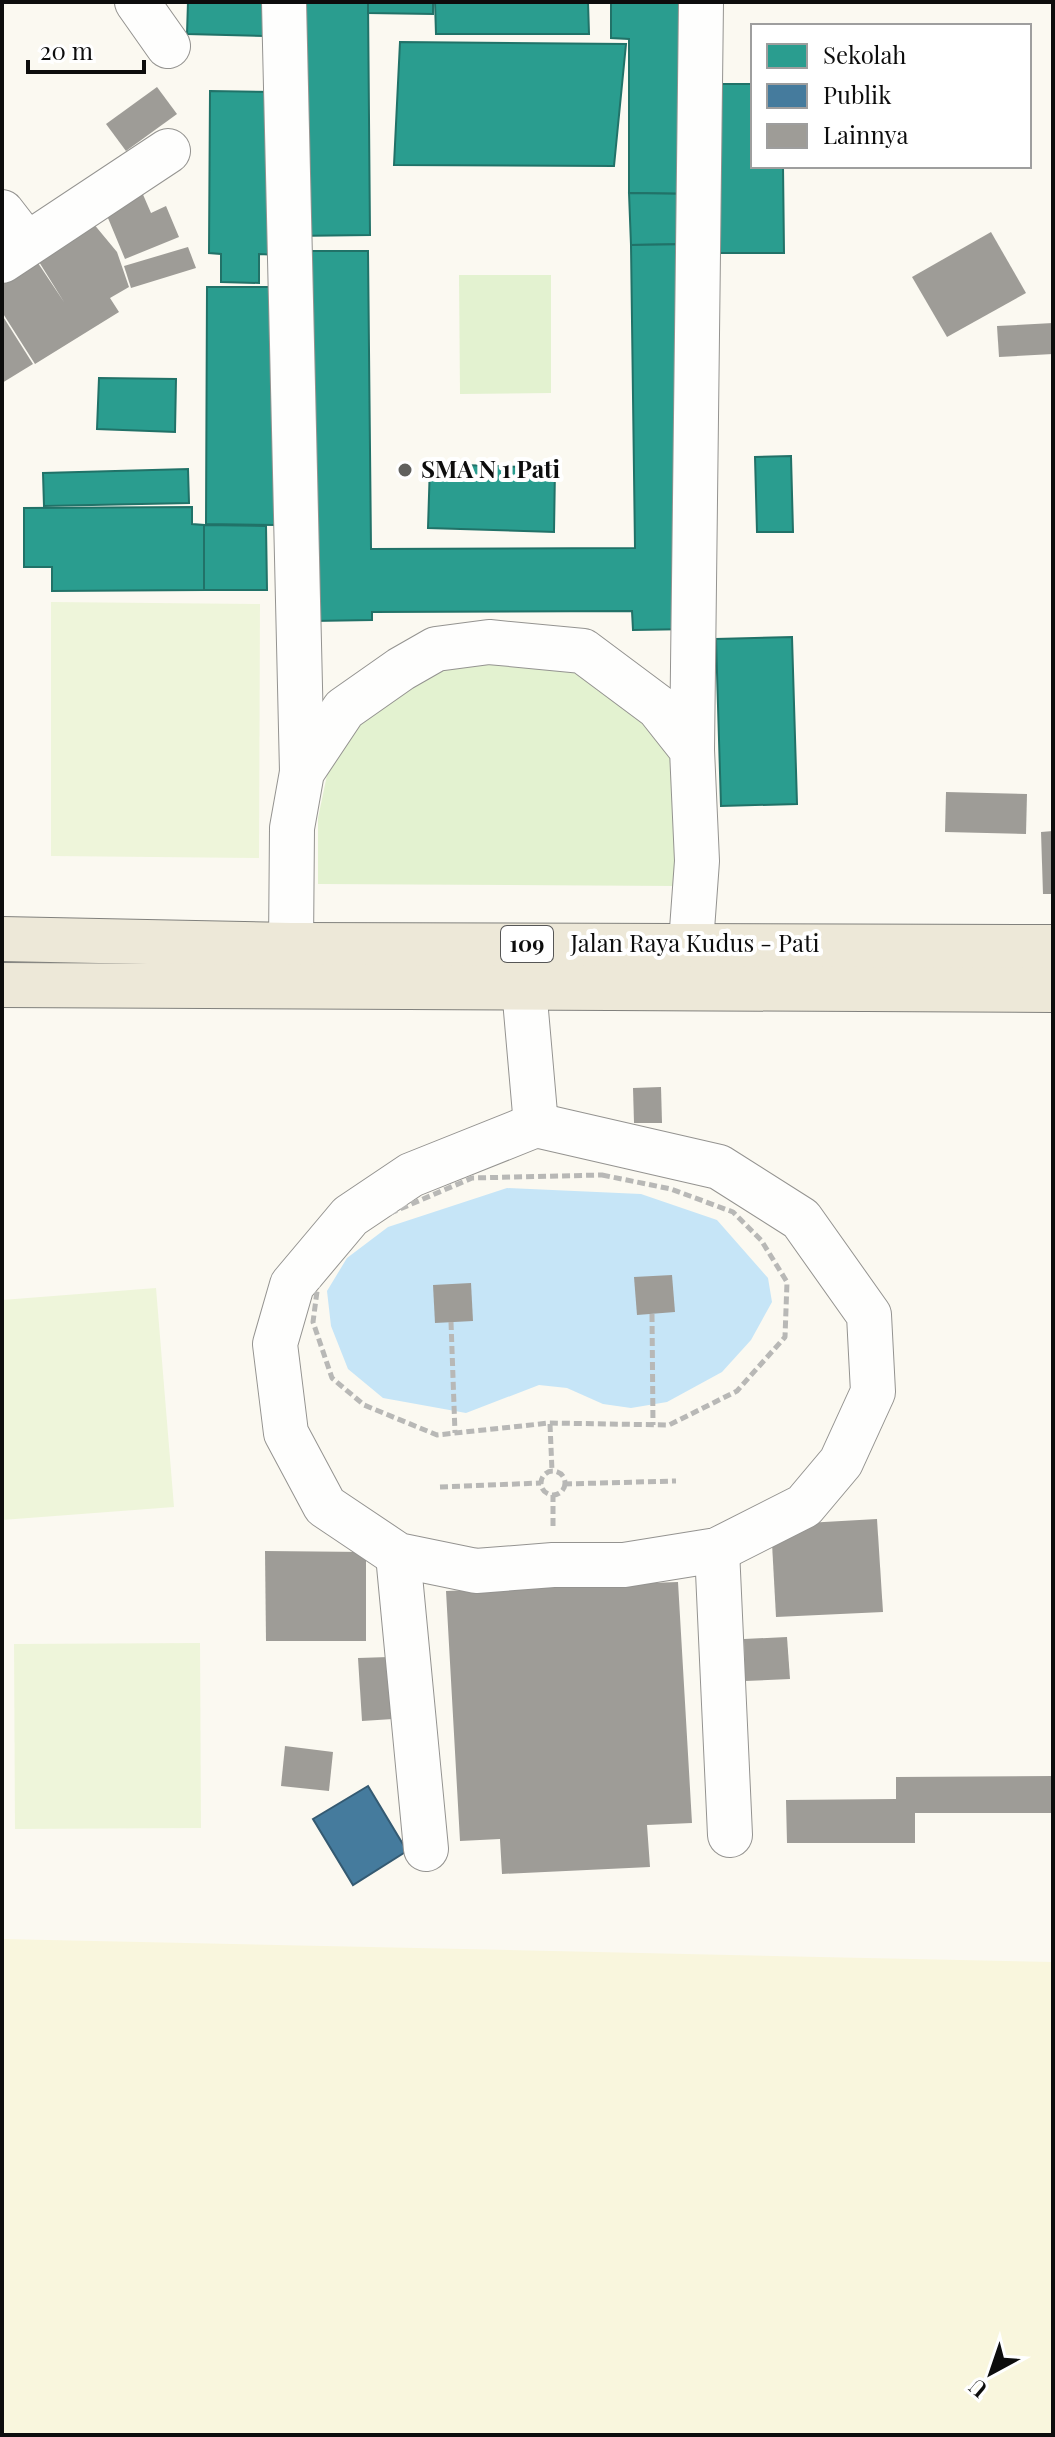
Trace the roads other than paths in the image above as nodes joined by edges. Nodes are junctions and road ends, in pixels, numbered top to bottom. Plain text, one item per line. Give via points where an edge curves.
1 (137, 2) edge
2 (284, 2) edge
3 (701, 2) edge
4 (168, 46) dead end
5 (168, 151) dead end
6 (10, 239) edge
7 (692, 750) junction
8 (302, 772) junction
9 (2, 939) edge
10 (691, 943) junction
11 (291, 945) junction
12 (1053, 947) edge
13 (2, 985) edge
14 (524, 988) junction
15 (1053, 990) edge
16 (536, 1125) junction
17 (717, 1550) junction
18 (398, 1555) junction
19 (730, 1835) dead end
20 (426, 1849) dead end

1 - 4 street
2 - 8 street
3 - 7 street
5 - 6 street
7 - 8 street via 658,707 583,651 489,642 436,649 401,669 344,709
7 - 10 street via 697,861
8 - 11 street via 292,828
9 - 11 main road, Jalan Raya Kudus - Pati / 109
10 - 11 main road, Jalan Raya Kudus - Pati / 109
10 - 12 main road, Jalan Raya Kudus - Pati / 109
13 - 14 main road, Jalan Raya Kudus - Pati / 109
14 - 15 main road, Jalan Raya Kudus - Pati / 109
14 - 16 street
16 - 17 street via 719,1167 801,1219 869,1315 873,1392 841,1462 804,1506
16 - 18 street via 411,1175 350,1216 292,1285 275,1344 286,1433 325,1506
17 - 18 street via 624,1565 476,1571
17 - 19 street
18 - 20 street

